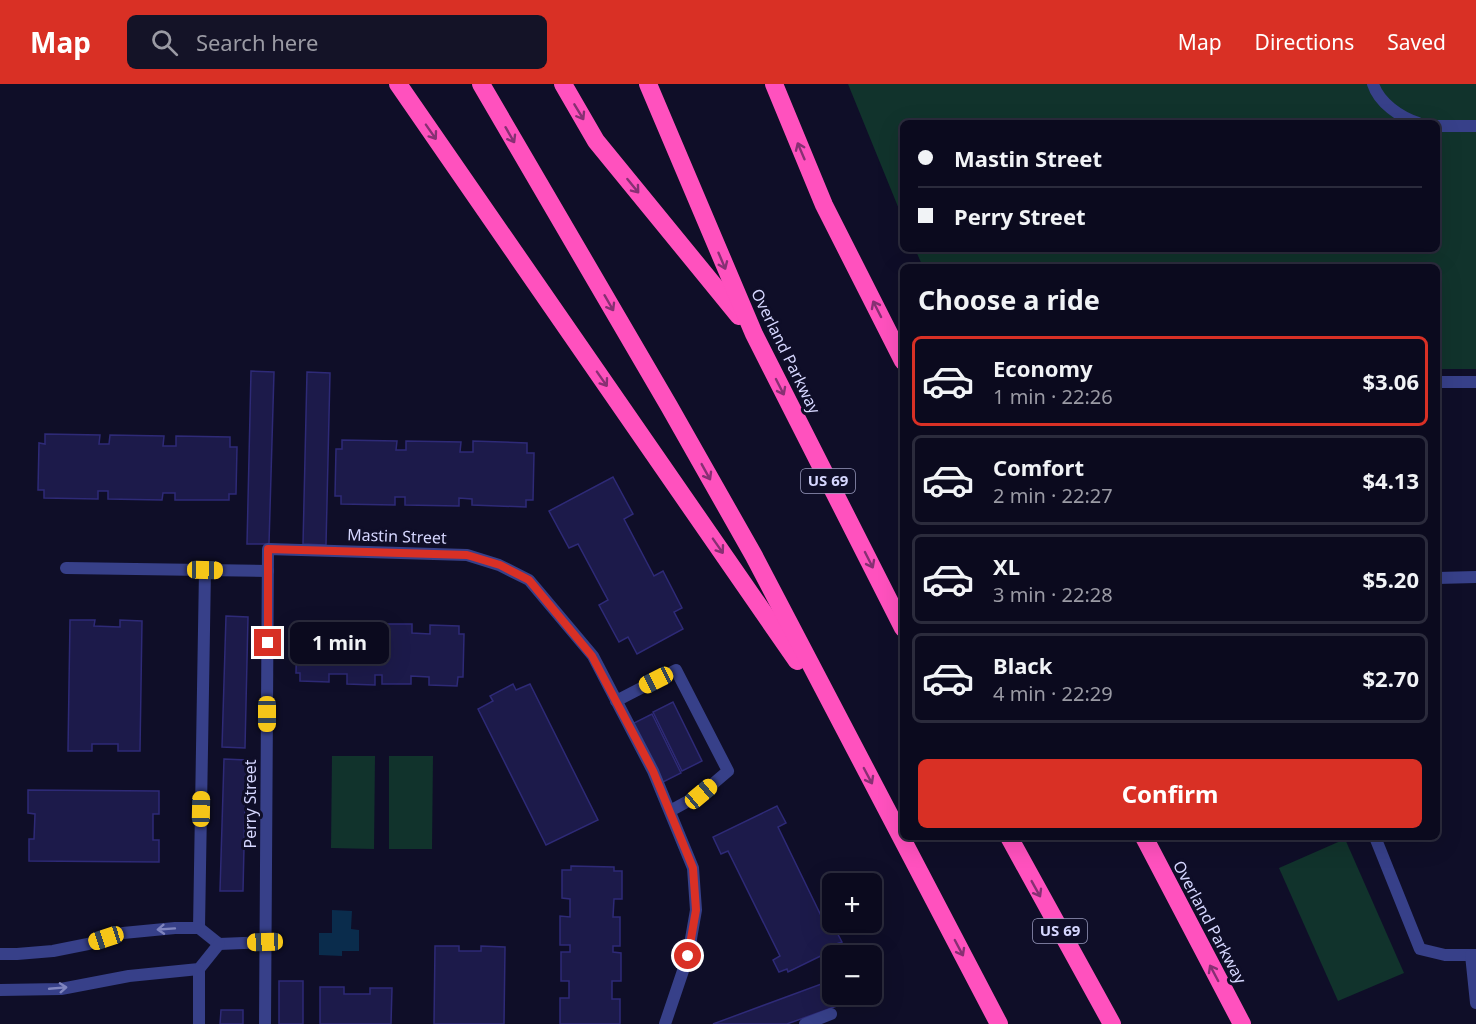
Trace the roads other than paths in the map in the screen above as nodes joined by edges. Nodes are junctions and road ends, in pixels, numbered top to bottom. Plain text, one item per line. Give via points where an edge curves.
1 (398, 84) edge
2 (481, 84) edge
3 (562, 84) edge
4 (648, 84) edge
5 (774, 84) edge
6 (1373, 84) edge
7 (1410, 120) edge
8 (1440, 126) edge
9 (1476, 126) edge
10 (754, 334) junction
11 (900, 355) edge
12 (1440, 382) edge
13 (1476, 382) edge
14 (268, 549) joint
15 (66, 568) dead end
16 (205, 570) junction
17 (268, 571) junction
18 (1476, 577) edge
19 (1440, 578) edge
20 (900, 622) edge
21 (616, 700) junction
22 (841, 724) junction
23 (670, 811) junction
24 (900, 836) edge
25 (902, 840) edge
26 (1011, 840) edge
27 (1146, 840) edge
28 (1377, 840) edge
29 (200, 928) junction
30 (265, 942) junction
31 (219, 944) junction
32 (0, 954) edge
33 (1474, 955) edge
34 (199, 969) junction
35 (0, 990) edge
36 (1476, 1003) edge
37 (831, 1014) dead end
38 (199, 1024) edge
39 (265, 1024) edge
40 (665, 1024) edge
41 (805, 1024) edge
42 (999, 1024) edge
43 (1112, 1024) edge
44 (1242, 1024) edge

1 -> 22 highway
2 -> 22 highway via 754,556
3 -> 10 highway via 596,141
4 -> 10 highway, Overland Parkway / US 69
11 -> 5 highway via 824,205
6 - 7 street via 1375,92 1401,117
8 - 9 street
10 -> 20 highway, Overland Parkway / US 69
12 - 13 street
14 - 17 street, Perry Street
14 - 21 street, Mastin Street via 467,555 500,565 529,580 592,656
15 - 16 street
16 - 17 street
16 - 29 street
17 - 30 street, Perry Street
18 - 19 street
21 - 23 street, Mastin Street
21 - 23 street via 676,670 728,771 701,794
22 -> 24 highway
23 - 40 street, Mastin Street via 693,868 696,910 688,956
25 -> 42 highway
26 -> 43 highway, US 69
44 -> 27 highway, Overland Parkway
28 - 33 street via 1420,949 1445,955
29 - 31 street
29 -> 32 street via 123,933 53,951
30 - 31 street
30 - 39 street, Perry Street
31 - 34 street
33 - 36 street
35 -> 34 street via 61,989 129,976
34 - 38 street
37 - 41 street

